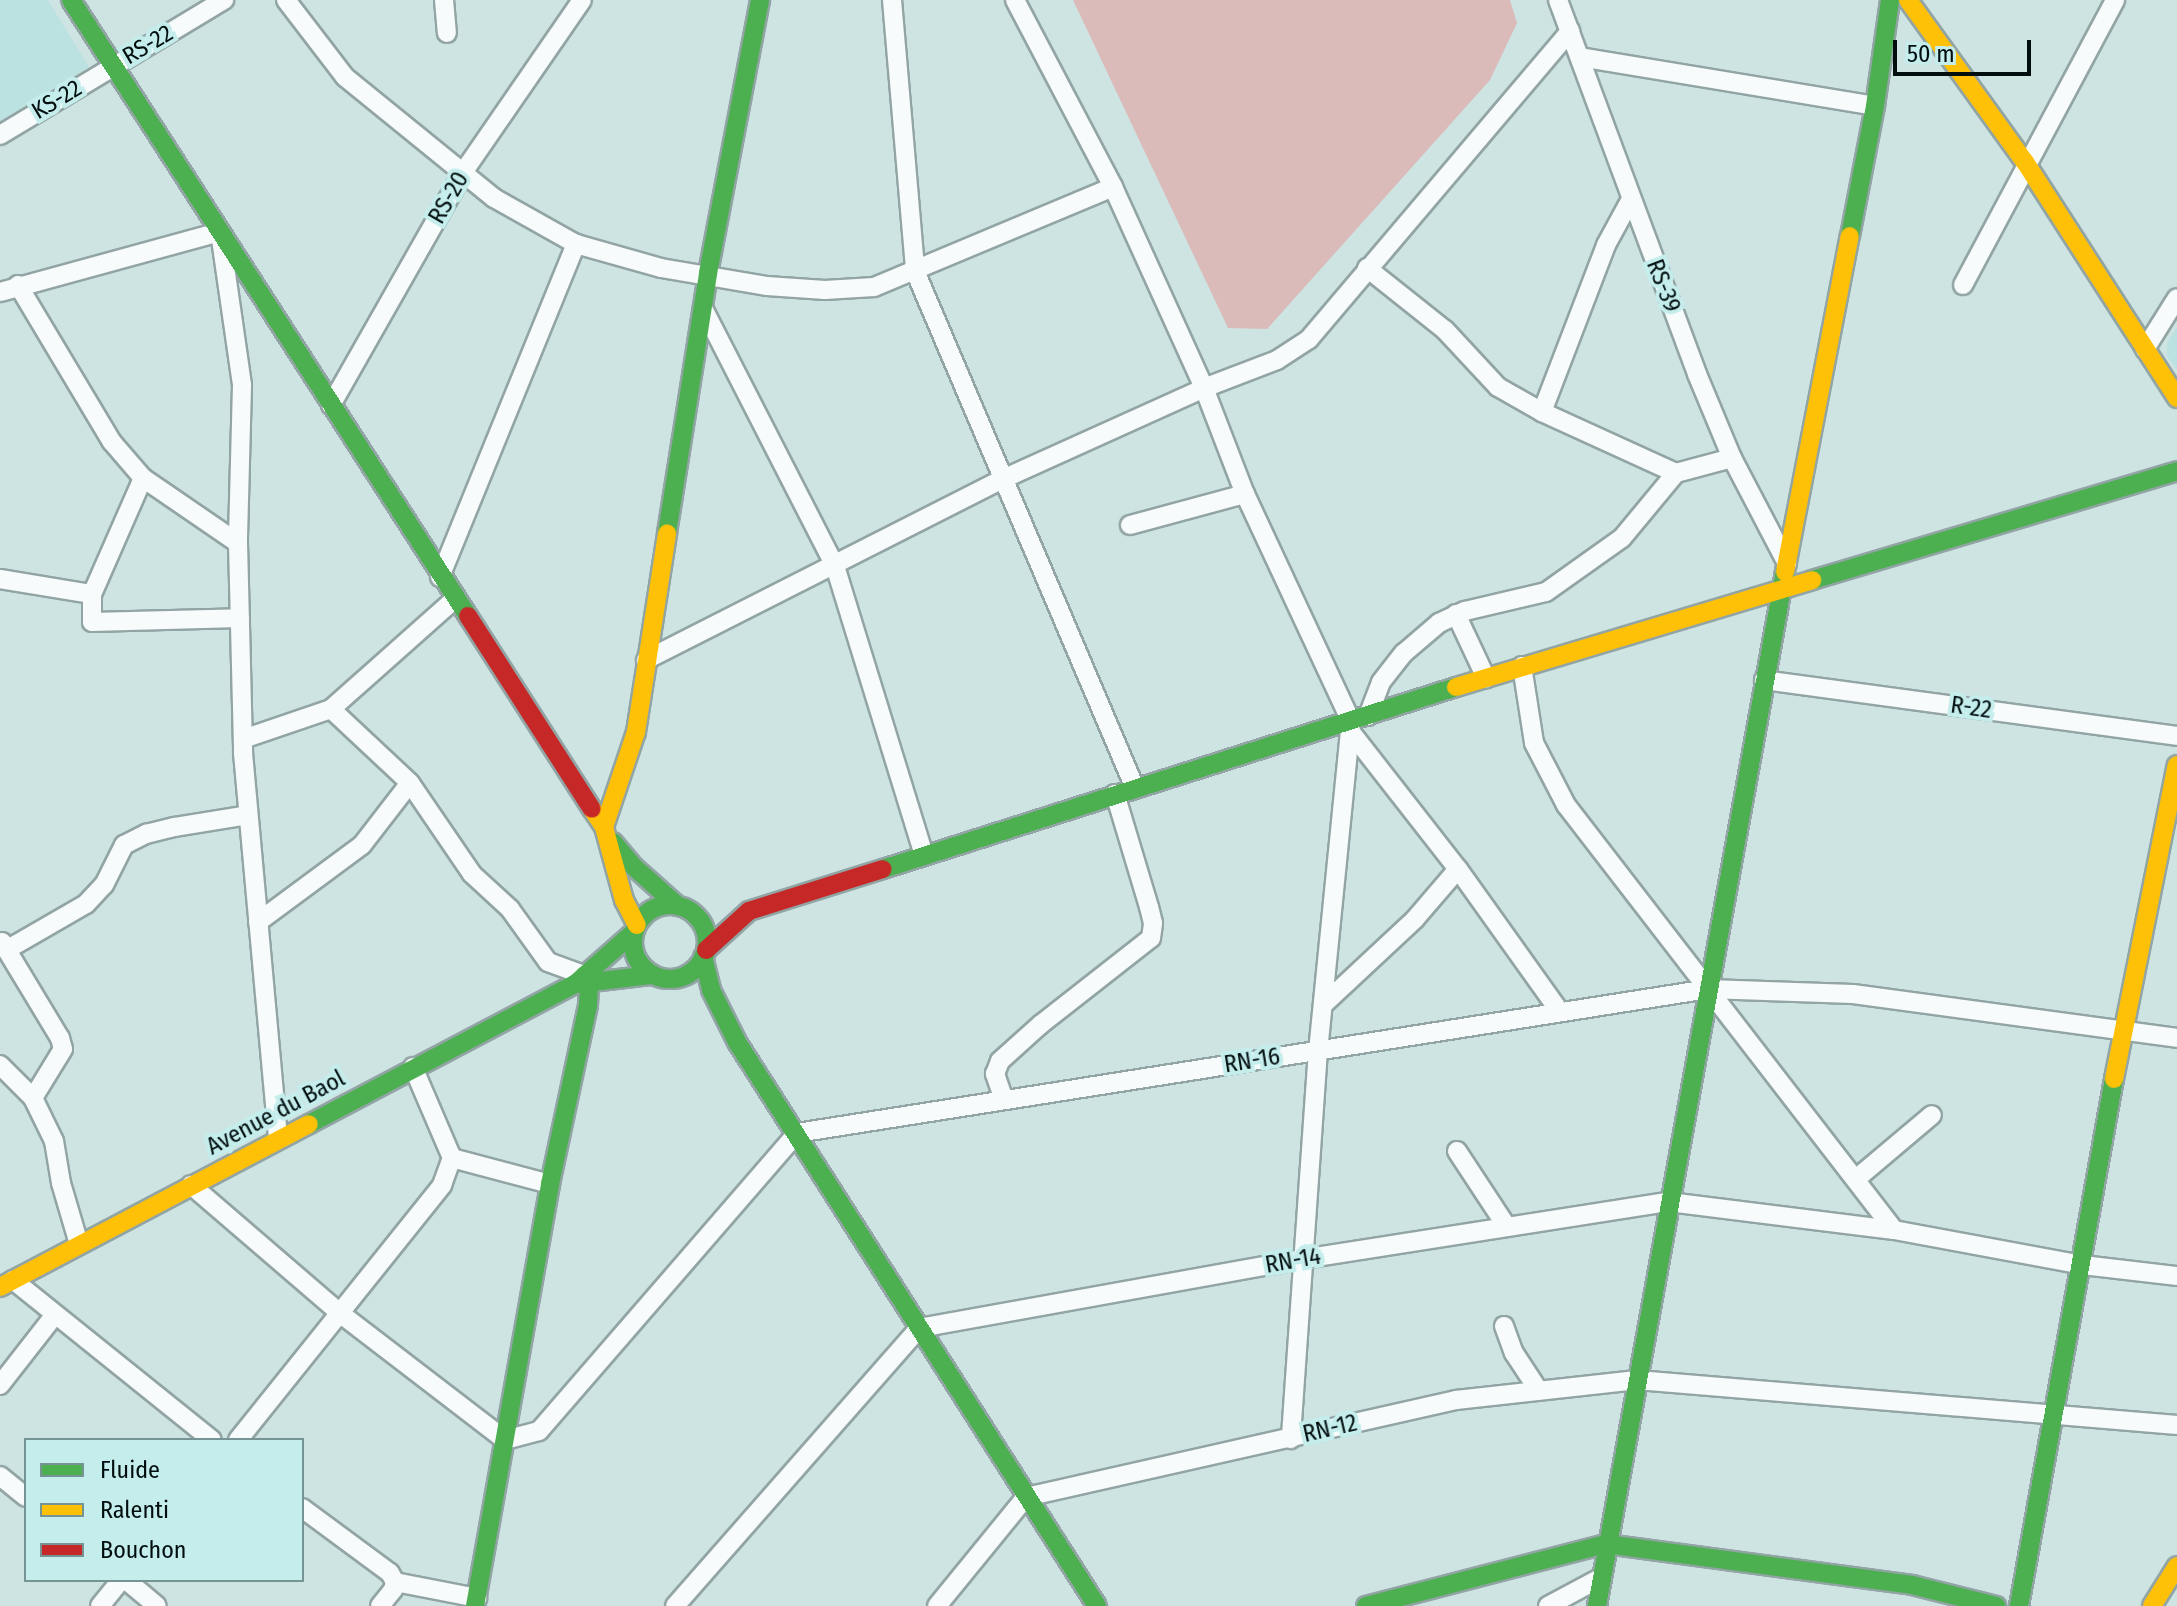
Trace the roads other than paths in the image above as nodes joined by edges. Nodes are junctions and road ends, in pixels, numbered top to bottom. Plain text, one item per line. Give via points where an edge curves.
1 (71, 0) edge
2 (224, 0) edge
3 (286, 0) edge
4 (444, 0) edge
5 (582, 0) edge
6 (760, 0) edge
7 (892, 0) edge
8 (1015, 0) edge
9 (1558, 0) edge
10 (1890, 0) edge
11 (1908, 0) edge
12 (2115, 0) edge
13 (1570, 31) junction
14 (447, 33) dead end
15 (1580, 57) junction
16 (113, 66) junction
17 (1875, 106) junction
18 (0, 135) edge
19 (2025, 162) junction
20 (462, 174) junction
21 (1113, 187) junction
22 (1630, 201) junction
23 (220, 232) junction
24 (576, 244) junction
25 (1367, 268) junction
26 (915, 271) junction
27 (708, 273) junction
28 (1963, 285) dead end
29 (9, 288) edge
30 (2177, 298) edge
31 (704, 310) junction
32 (2145, 349) junction
33 (1204, 388) junction
34 (2177, 398) edge
35 (331, 405) junction
36 (1542, 412) junction
37 (1732, 458) junction
38 (2177, 471) edge
39 (1676, 473) junction
40 (143, 478) junction
41 (1005, 478) junction
42 (1245, 494) junction
43 (1130, 525) dead end
44 (238, 543) junction
45 (1787, 563) junction
46 (835, 566) junction
47 (440, 577) junction
48 (0, 579) edge
49 (1782, 589) junction
50 (92, 594) junction
51 (455, 599) junction
52 (1456, 614) junction
53 (240, 618) junction
54 (646, 660) junction
55 (1522, 666) junction
56 (1486, 678) junction
57 (1764, 680) junction
58 (331, 709) junction
59 (1357, 723) junction
60 (2177, 736) edge
61 (243, 739) junction
62 (2177, 765) edge
63 (410, 783) junction
64 (1135, 788) junction
65 (1115, 794) junction
66 (248, 815) junction
67 (606, 831) junction
68 (924, 856) junction
69 (1458, 869) junction
70 (684, 909) junction
71 (749, 911) junction
72 (258, 922) junction
73 (636, 929) junction
74 (4, 945) edge
75 (704, 954) junction
76 (659, 977) junction
77 (583, 980) junction
78 (1708, 989) junction
79 (1324, 1004) junction
80 (1560, 1012) junction
81 (2123, 1030) junction
82 (2177, 1038) edge
83 (737, 1042) junction
84 (1318, 1050) junction
85 (0, 1065) edge
86 (413, 1067) junction
87 (33, 1098) junction
88 (1004, 1100) junction
89 (1932, 1115) dead end
90 (797, 1133) junction
91 (278, 1139) junction
92 (1457, 1151) dead end
93 (452, 1158) junction
94 (1856, 1179) junction
95 (550, 1184) junction
96 (191, 1185) junction
97 (1669, 1202) junction
98 (1507, 1227) junction
99 (1894, 1230) junction
100 (79, 1244) junction
101 (1303, 1259) junction
102 (2083, 1265) junction
103 (2177, 1276) edge
104 (6, 1283) edge
105 (341, 1314) junction
106 (54, 1316) junction
107 (1504, 1326) dead end
108 (919, 1328) junction
109 (1637, 1380) junction
110 (0, 1385) edge
111 (1539, 1391) junction
112 (2054, 1414) junction
113 (2177, 1425) edge
114 (209, 1438) edge
115 (240, 1438) edge
116 (1291, 1439) junction
117 (505, 1440) junction
118 (0, 1476) edge
119 (24, 1495) edge
120 (1026, 1497) junction
121 (304, 1509) edge
122 (1606, 1544) junction
123 (2177, 1566) edge
124 (1602, 1577) junction
125 (122, 1582) edge
126 (127, 1582) edge
127 (395, 1582) junction
128 (2172, 1587) edge
129 (476, 1602) edge
130 (100, 1606) edge
131 (157, 1606) edge
132 (380, 1606) edge
133 (675, 1606) edge
134 (937, 1606) edge
135 (1097, 1606) edge
136 (1366, 1606) edge
137 (1548, 1606) edge
138 (1597, 1606) edge
139 (1996, 1606) edge
140 (2019, 1606) edge
141 (2152, 1606) edge

1 - 16 main road
2 - 16 street, RS-22
3 - 20 street via 345,77
4 - 14 street
5 - 20 street, RS-20
6 - 27 main road
7 - 26 street
8 - 21 street
9 - 13 street, RS-39
10 - 17 main road
11 - 19 main road
12 - 19 street
13 - 15 street, RS-39
13 - 25 street
15 - 17 street
15 - 22 street, RS-39
16 - 18 street, KS-22
16 - 23 main road
17 - 45 main road
19 - 28 street
19 - 32 main road
20 - 24 street
20 - 35 street, RS-20
21 - 26 street
21 - 33 street
22 - 36 street via 1606,245
22 - 37 street, RS-39
23 - 29 street
23 - 35 main road
23 - 44 street via 242,385
24 - 27 street via 661,268
24 - 47 street
25 - 33 street via 1309,339 1277,360
25 - 36 street via 1445,330 1498,387
26 - 27 street via 874,287 825,290 767,286
26 - 41 street
27 - 31 main road
29 - 40 street via 112,442
30 - 32 street
31 - 46 street
31 - 54 main road
32 - 34 main road
33 - 41 street
33 - 42 street
35 - 47 main road
36 - 39 street
37 - 39 street
37 - 45 street, RS-39
38 - 49 main road
39 - 52 street via 1622,538 1546,592
40 - 44 street
40 - 50 street
41 - 46 street
41 - 64 street
42 - 43 street
42 - 59 street
44 - 53 street
45 - 49 main road
46 - 54 street
46 - 68 street
47 - 51 main road
48 - 50 street
49 - 55 main road
49 - 57 main road
50 - 53 street via 92,622
51 - 58 street
51 - 67 main road
52 - 56 street
52 - 59 street via 1404,653
53 - 61 street
54 - 67 main road via 636,732
55 - 56 main road
55 - 78 street via 1534,743 1547,773
56 - 59 main road
57 - 60 street, R-22
57 - 78 main road
58 - 61 street
58 - 63 street
59 - 64 main road
59 - 69 street
59 - 79 street
61 - 66 street
62 - 81 main road
63 - 72 street via 362,845
63 - 77 street via 472,874 510,909 548,962
64 - 65 main road
65 - 68 main road
65 - 88 street via 1149,907 1151,938 1000,1061 995,1074
66 - 72 street
66 - 74 street via 161,830 124,845 104,885 86,904
67 - 70 main road via 634,867
67 - 73 main road
68 - 71 main road
69 - 79 street via 1415,919
69 - 80 street
70 - 71 main road
70 - 73 main road via 650,911
70 - 75 main road via 704,928
71 - 75 main road
72 - 91 street
73 - 76 main road via 634,952
73 - 77 main road
74 - 87 street via 63,1049
75 - 76 main road via 688,974
75 - 83 main road via 711,990
76 - 77 main road
76 - 83 main road via 679,983
77 - 86 main road, Avenue du Baol
77 - 95 main road via 588,1005
78 - 80 street, RN-16
78 - 81 street, RN-16 via 1853,994
78 - 94 street
78 - 97 main road
79 - 84 street
80 - 84 street, RN-16
81 - 82 street, RN-16
81 - 102 main road
83 - 90 main road
84 - 88 street, RN-16
84 - 101 street
85 - 87 street
86 - 91 main road, Avenue du Baol
86 - 93 street
87 - 100 street via 54,1141
88 - 90 street, RN-16
89 - 94 street
90 - 108 main road
90 - 117 street via 539,1431
91 - 96 main road, Avenue du Baol
92 - 98 street
93 - 95 street
93 - 105 street via 442,1185
94 - 99 street
95 - 117 main road
96 - 100 main road, Avenue du Baol
96 - 105 street
97 - 98 street, RN-14
97 - 99 street, RN-14
97 - 109 main road
98 - 101 street, RN-14
99 - 102 street, RN-14
100 - 104 main road, Avenue du Baol
101 - 108 street, RN-14
101 - 116 street
102 - 103 street, RN-14
102 - 112 main road
104 - 106 street
105 - 115 street
105 - 117 street
106 - 110 street
106 - 114 street
107 - 111 street
108 - 120 main road
108 - 133 street
109 - 111 street, RN-12
109 - 112 street, RN-12
109 - 122 main road
111 - 116 street, RN-12 via 1456,1400
112 - 113 street, RN-12
112 - 140 main road
116 - 120 street, RN-12
117 - 129 main road
118 - 119 street
120 - 134 street
120 - 135 main road
121 - 127 street
122 - 124 main road
122 - 136 main road
122 - 139 main road via 1912,1585
123 - 128 main road
124 - 137 street
124 - 138 main road
125 - 130 street
126 - 131 street
127 - 129 street
127 - 132 street
128 - 141 main road

